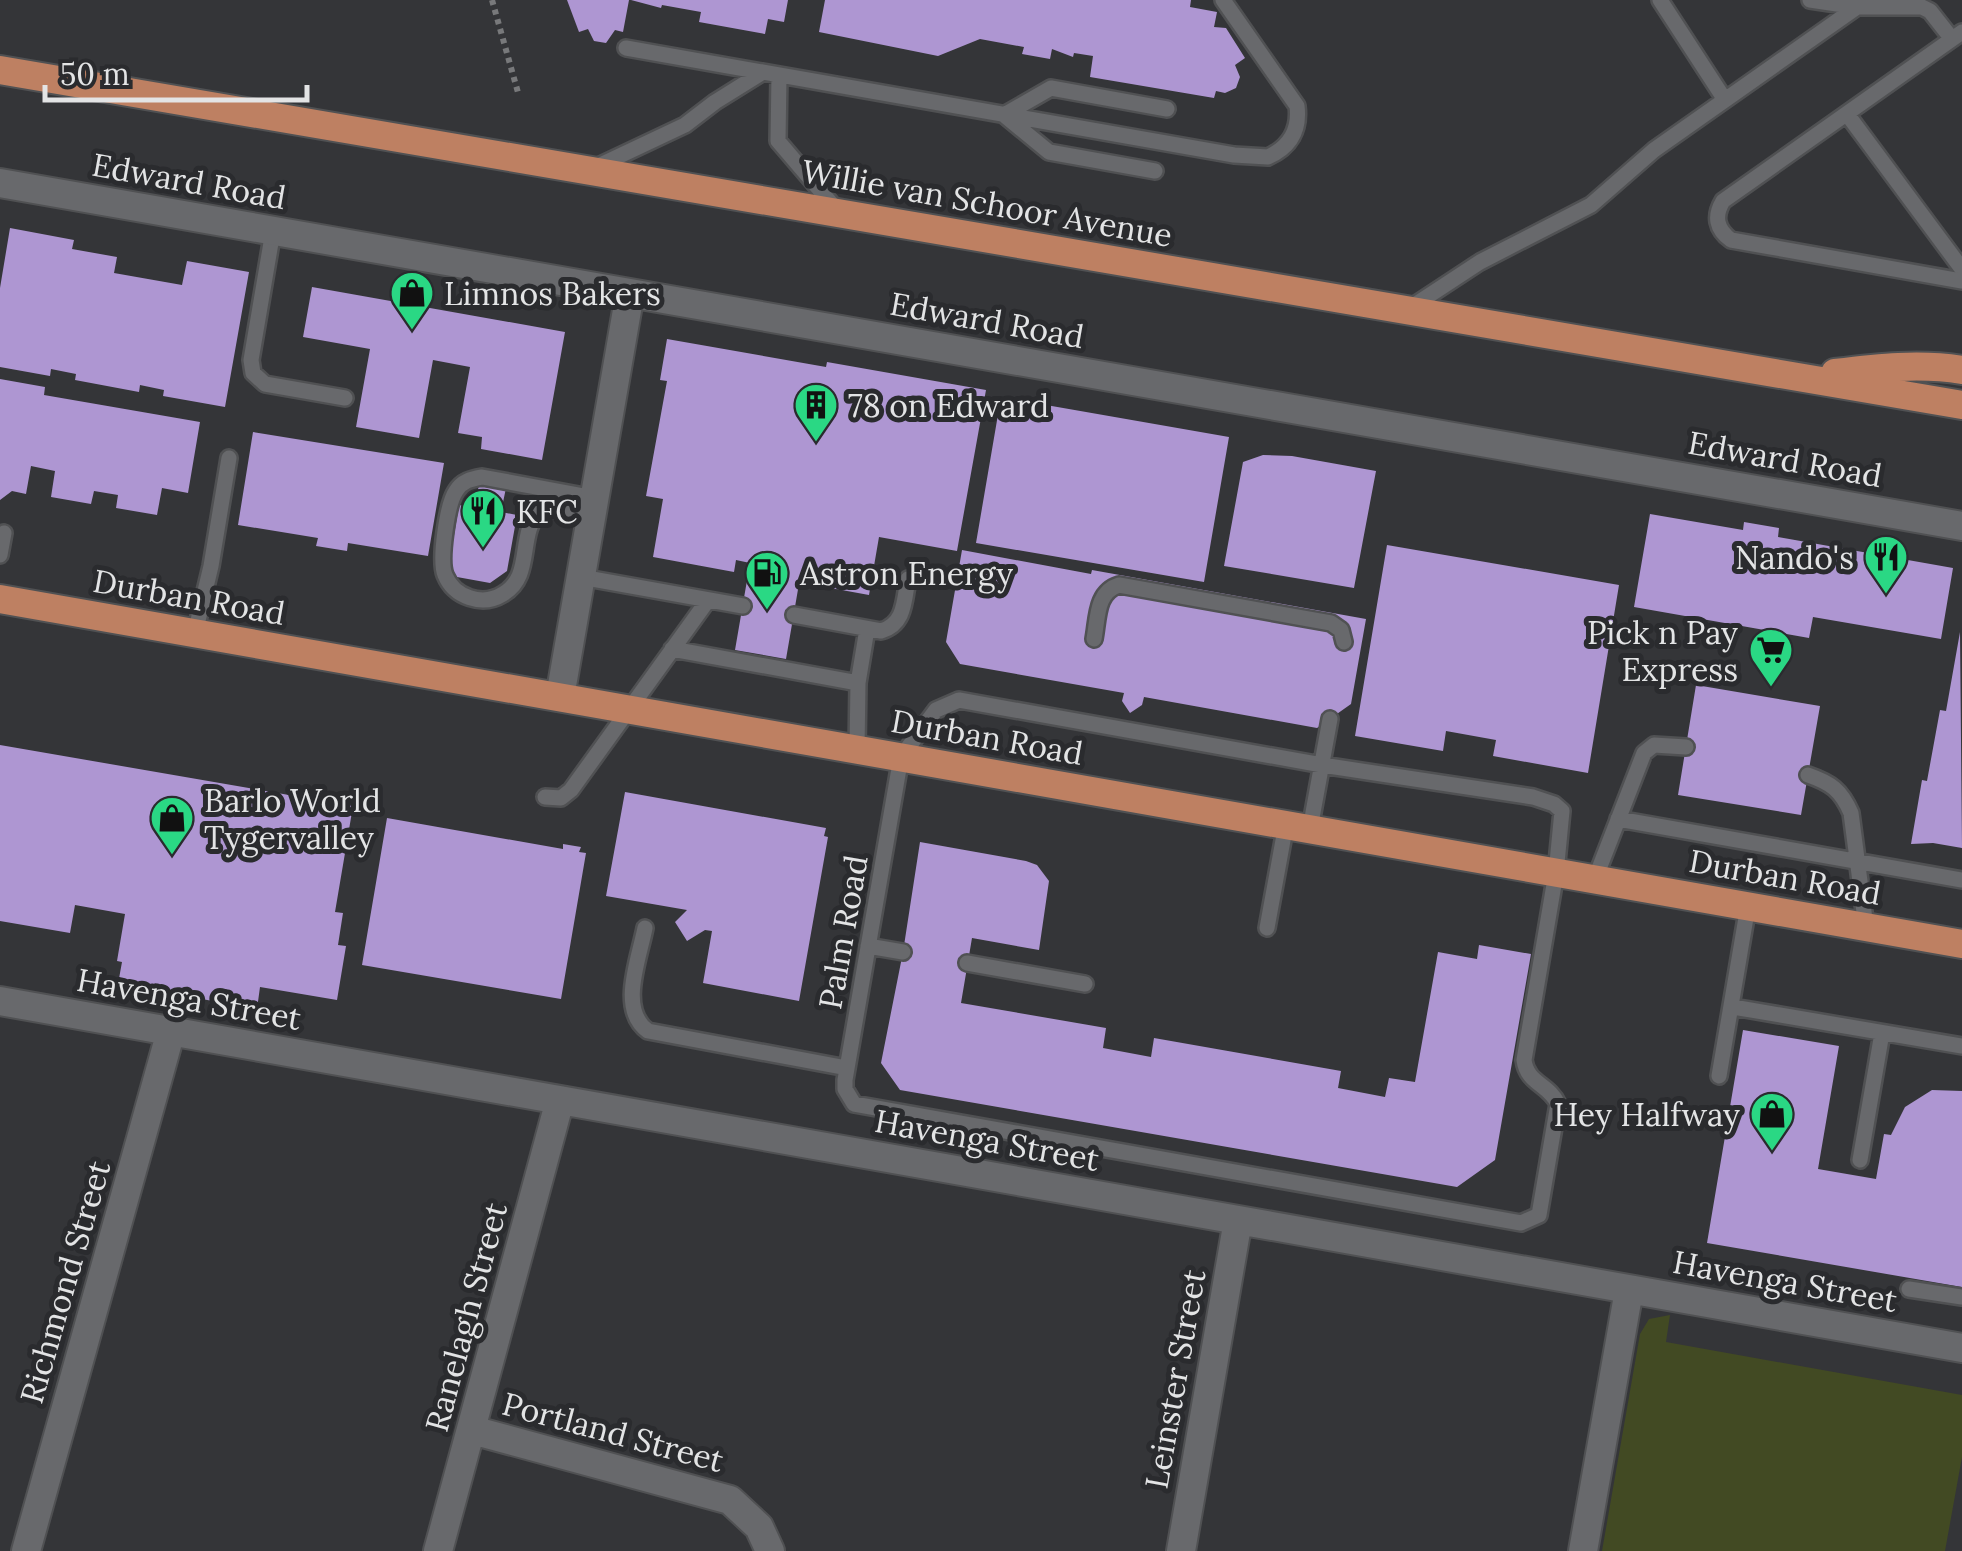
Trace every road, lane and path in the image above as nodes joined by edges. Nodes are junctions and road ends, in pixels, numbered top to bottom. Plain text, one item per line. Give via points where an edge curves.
1 (492, 0) edge
2 (1223, 0) edge
3 (1660, 0) edge
4 (1810, 0) edge
5 (1857, 7) junction
6 (1957, 36) edge
7 (626, 48) dead end
8 (0, 70) edge
9 (771, 74) junction
10 (519, 96) dead end
11 (1725, 100) junction
12 (1167, 109) dead end
13 (1847, 114) junction
14 (1004, 115) junction
15 (1155, 171) dead end
16 (586, 172) junction
17 (0, 182) edge
18 (840, 214) junction
19 (273, 231) junction
20 (1962, 270) edge
21 (1962, 281) edge
22 (630, 293) junction
23 (1406, 310) junction
24 (1962, 370) edge
25 (1804, 377) junction
26 (346, 398) dead end
27 (1962, 405) edge
28 (229, 458) dead end
29 (593, 507) junction
30 (1962, 526) edge
31 (4, 533) dead end
32 (0, 555) edge
33 (581, 577) junction
34 (908, 579) dead end
35 (0, 599) edge
36 (708, 600) junction
37 (742, 606) dead end
38 (794, 615) dead end
39 (867, 628) junction
40 (195, 634) junction
41 (1094, 639) dead end
42 (1344, 642) dead end
43 (672, 650) junction
44 (858, 682) junction
45 (560, 698) junction
46 (629, 710) junction
47 (1330, 719) dead end
48 (1686, 747) dead end
49 (857, 750) junction
50 (901, 758) junction
51 (1322, 764) junction
52 (1808, 775) dead end
53 (545, 797) dead end
54 (1618, 818) junction
55 (1298, 827) junction
56 (1858, 862) junction
57 (1556, 872) junction
58 (1596, 879) junction
59 (1962, 880) edge
60 (1748, 906) junction
61 (1866, 927) junction
62 (645, 928) dead end
63 (1267, 928) dead end
64 (1962, 944) edge
65 (868, 946) junction
66 (903, 952) dead end
67 (968, 963) dead end
68 (1085, 984) dead end
69 (0, 1001) edge
70 (1732, 1007) junction
71 (171, 1031) junction
72 (1882, 1033) junction
73 (1962, 1046) edge
74 (847, 1068) junction
75 (1719, 1076) dead end
76 (560, 1100) junction
77 (1860, 1160) dead end
78 (1238, 1220) junction
79 (1909, 1289) dead end
80 (1630, 1290) junction
81 (1962, 1297) edge
82 (1962, 1348) edge
83 (472, 1430) junction
84 (26, 1551) edge
85 (438, 1551) edge
86 (770, 1551) edge
87 (1181, 1551) edge
88 (1583, 1551) edge

1 - 10 path
2 - 14 lane via 1297,106 1296,129 1277,153 1234,155
3 - 11 lane
4 - 5 lane
5 - 6 lane via 1922,7
5 - 11 lane
6 - 13 lane
7 - 9 lane
8 - 16 main road, Willie van Schoor Avenue
9 - 14 lane
9 - 16 lane
9 - 18 lane via 778,141
11 - 23 lane via 1591,205 1480,262
12 - 14 lane via 1051,88
13 - 20 lane
13 - 21 lane via 1722,200 1719,228 1740,242
14 - 15 lane via 1048,152
16 - 18 main road, Willie van Schoor Avenue
17 - 19 street, Edward Road
18 - 23 main road, Willie van Schoor Avenue
19 - 22 street, Edward Road
19 - 26 lane via 252,373 265,384
22 - 29 street
22 - 30 street, Edward Road
23 - 25 main road, Willie van Schoor Avenue
24 - 25 main road via 1878,368
25 - 27 main road, Willie van Schoor Avenue
28 - 40 lane
29 - 29 lane via 539,512 530,524 521,574 496,598 460,594 444,572 453,496 464,482 482,477
29 - 33 street
31 - 32 lane
33 - 36 lane
33 - 45 street
34 - 39 lane via 896,624
35 - 40 main road, Durban Road
36 - 37 lane
36 - 43 lane
38 - 39 lane
39 - 44 lane
40 - 45 main road, Durban Road
41 - 42 lane via 1101,598 1120,585 1331,623
43 - 44 lane
43 - 46 lane
44 - 49 lane
45 - 46 main road, Durban Road
46 - 49 main road, Durban Road
46 - 53 lane via 572,790
47 - 51 lane
48 - 54 lane via 1654,745 1644,753
49 - 50 main road, Durban Road
50 - 51 lane via 936,710 959,700
50 - 55 main road, Durban Road
50 - 65 lane, Palm Road
51 - 55 lane
51 - 57 lane via 1554,804 1562,811
52 - 56 lane via 1832,783 1844,797
54 - 56 lane
54 - 58 lane
55 - 57 main road, Durban Road
55 - 63 lane
56 - 59 lane
56 - 61 lane
57 - 58 main road, Durban Road
57 - 74 lane via 1524,1060 1528,1076 1554,1096 1558,1112 1542,1209 1528,1222 862,1107 844,1089
58 - 60 main road, Durban Road
60 - 61 main road, Durban Road
60 - 70 lane
61 - 64 main road, Durban Road
62 - 74 lane via 632,1004 648,1032
65 - 66 lane
65 - 74 lane, Palm Road
67 - 68 lane
69 - 71 street, Havenga Street
70 - 72 lane
70 - 75 lane
71 - 76 street, Havenga Street
71 - 84 street, Richmond Street
72 - 73 lane
72 - 77 lane
76 - 78 street, Havenga Street
76 - 83 street, Ranelagh Street
78 - 80 street, Havenga Street
78 - 87 street, Leinster Street
79 - 81 lane
80 - 82 street, Havenga Street
80 - 88 street
83 - 85 street, Ranelagh Street
83 - 86 street, Portland Street via 730,1500 759,1528

